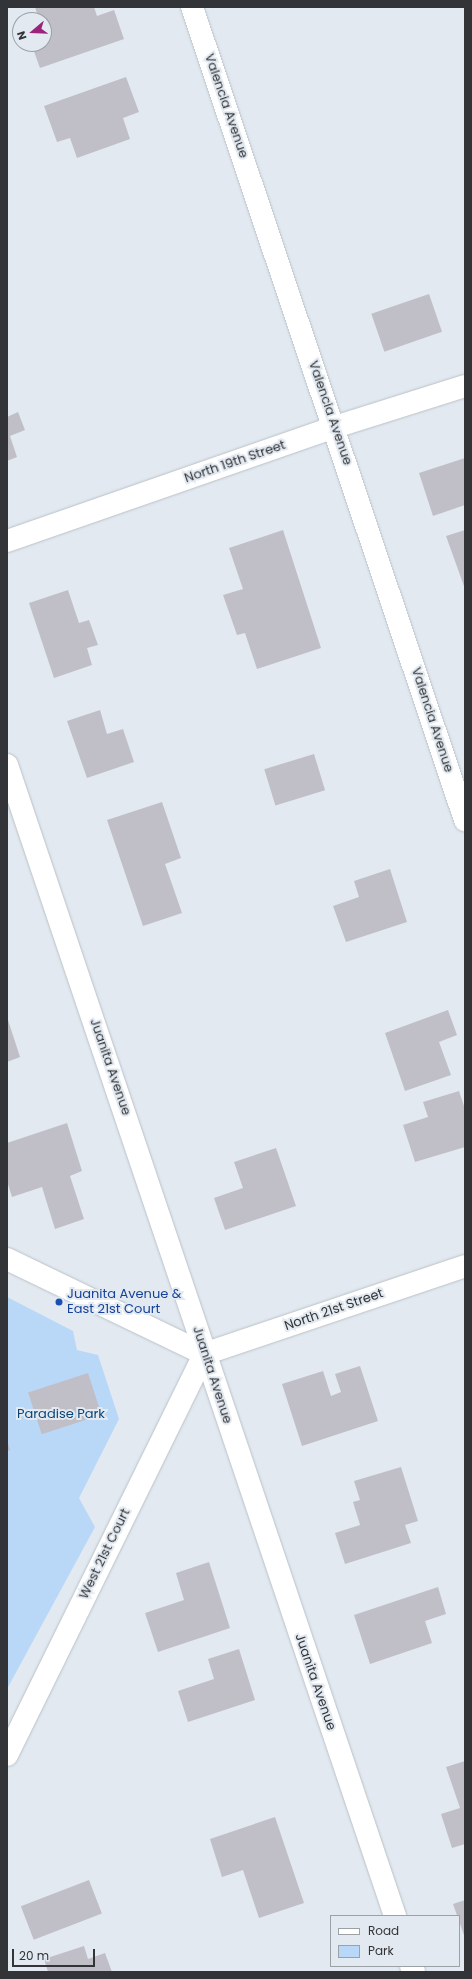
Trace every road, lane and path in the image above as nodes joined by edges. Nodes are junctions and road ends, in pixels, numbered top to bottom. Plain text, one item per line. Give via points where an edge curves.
1 (192, 7) edge
2 (465, 386) edge
3 (335, 427) junction
4 (7, 541) edge
5 (7, 766) edge
6 (465, 820) edge
7 (7, 1259) edge
8 (465, 1266) edge
9 (204, 1354) junction
10 (7, 1755) edge
11 (394, 1915) edge

1 - 3 street, Valencia Avenue
2 - 3 street, North 19th Street
3 - 4 street, North 19th Street
3 - 6 street, Valencia Avenue
5 - 9 street, Juanita Avenue via 162,1218
7 - 9 street
8 - 9 street, North 21st Street
9 - 10 street, West 21st Court
9 - 11 street, Juanita Avenue

